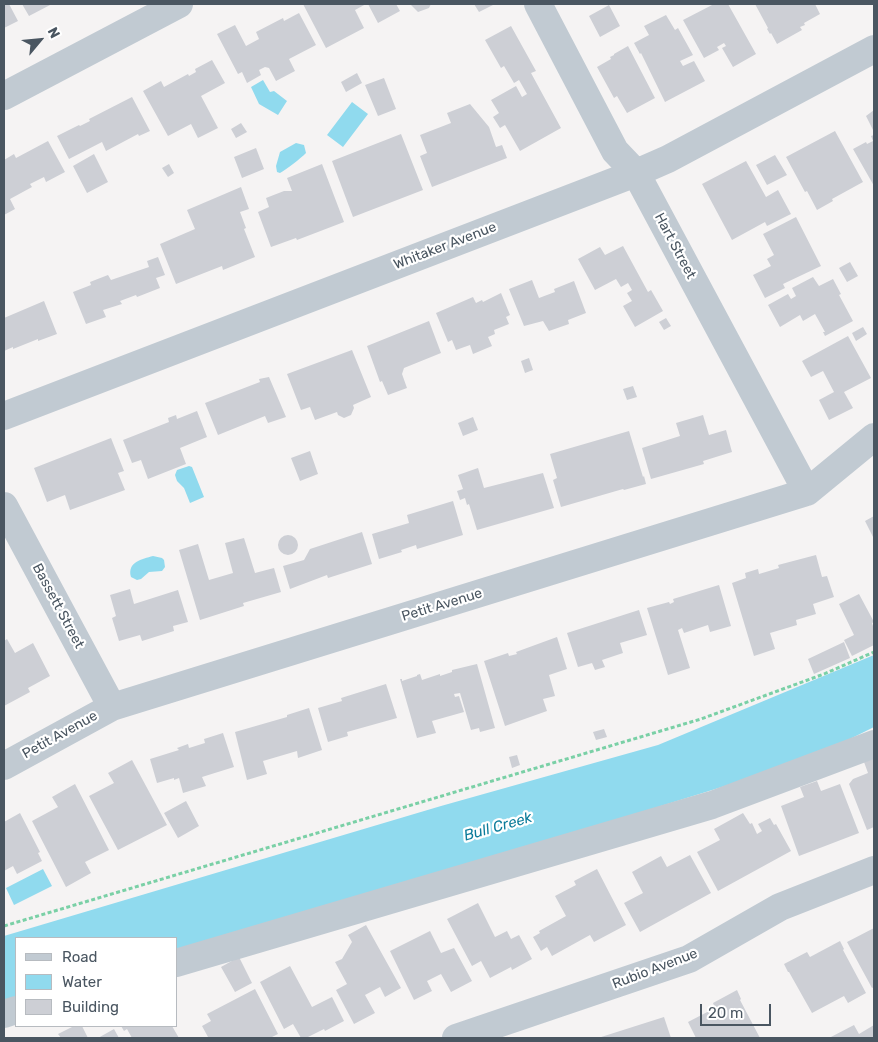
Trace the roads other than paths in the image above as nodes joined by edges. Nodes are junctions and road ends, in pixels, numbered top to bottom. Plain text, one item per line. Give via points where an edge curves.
1 (179, 4) edge
2 (538, 4) edge
3 (874, 49) edge
4 (4, 96) edge
5 (636, 173) junction
6 (4, 416) edge
7 (874, 437) edge
8 (807, 492) junction
9 (4, 506) edge
10 (112, 707) junction
11 (874, 744) edge
12 (4, 766) edge
13 (874, 870) edge
14 (178, 962) edge
15 (456, 1038) edge

1 - 4 street
2 - 5 street, Hart Street via 615,151
3 - 5 street, Whitaker Avenue
5 - 6 street, Whitaker Avenue
5 - 8 street, Hart Street
7 - 8 street, Petit Avenue
8 - 10 street, Petit Avenue
9 - 10 street, Bassett Street
10 - 12 street, Petit Avenue
11 - 14 street via 712,805
13 - 15 street, Rubio Avenue via 780,907 689,959

